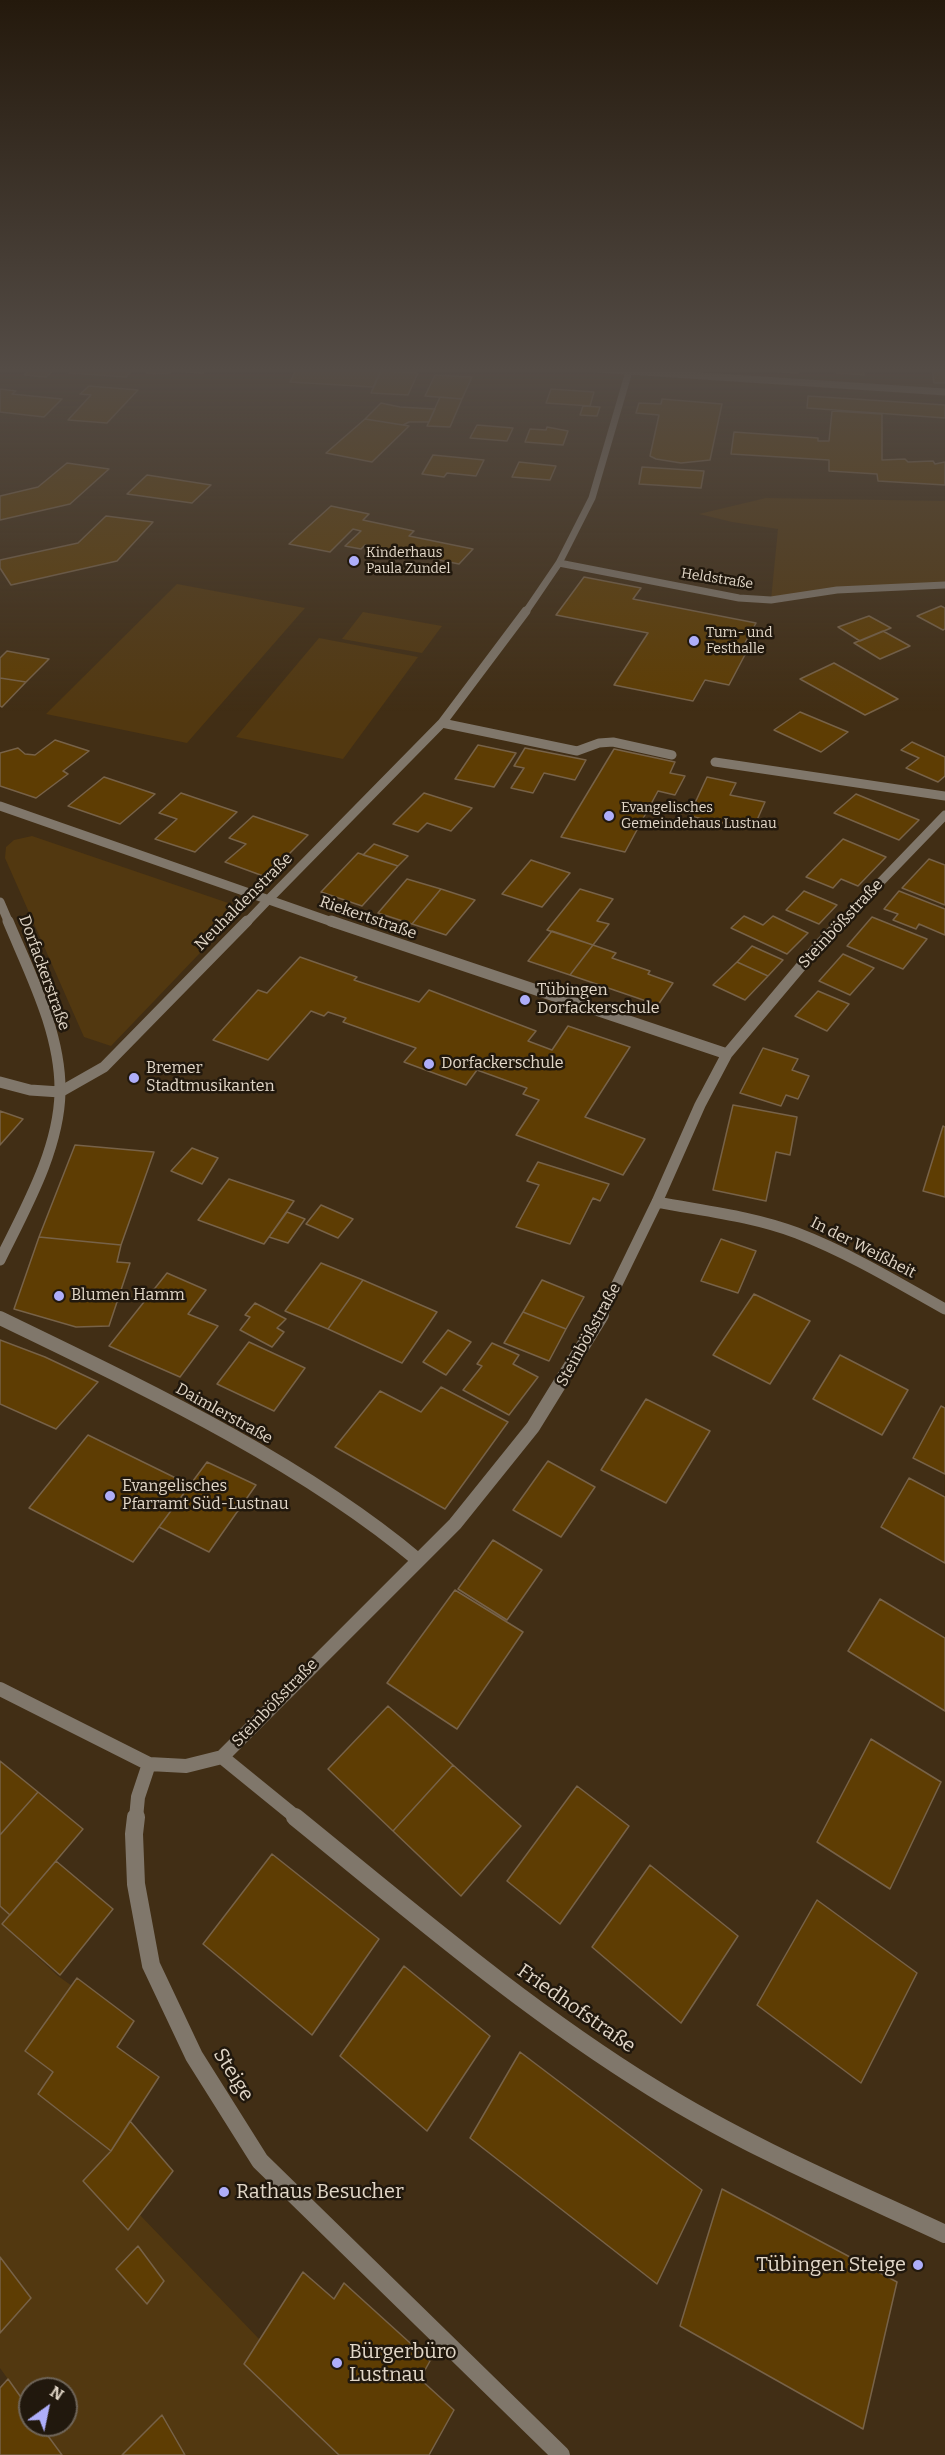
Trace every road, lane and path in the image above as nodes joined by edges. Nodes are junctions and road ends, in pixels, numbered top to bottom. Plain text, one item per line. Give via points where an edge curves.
1 (597, 483) edge
2 (559, 563) junction
3 (945, 585) edge
4 (442, 723) junction
5 (672, 755) dead end
6 (716, 762) dead end
7 (945, 796) edge
8 (0, 806) edge
9 (945, 815) edge
10 (268, 900) junction
11 (0, 902) edge
12 (727, 1054) junction
13 (0, 1082) edge
14 (60, 1092) junction
15 (657, 1202) junction
16 (0, 1260) edge
17 (945, 1309) edge
18 (0, 1318) edge
19 (418, 1560) junction
20 (0, 1689) edge
21 (222, 1757) junction
22 (149, 1764) junction
23 (945, 2234) edge
24 (561, 2455) edge

1 - 2 street, Neuhaldenstraße
2 - 3 street, Heldstraße via 740,598 771,600 866,587
2 - 4 street, Neuhaldenstraße
4 - 5 street via 577,751 613,742
4 - 10 street, Neuhaldenstraße
6 - 7 street
8 - 10 street, Riekertstraße
9 - 12 street, Steinbößstraße via 819,945
10 - 12 street, Riekertstraße
10 - 14 street, Neuhaldenstraße via 104,1067
11 - 14 street, Dorfackerstraße via 42,1008 55,1050
12 - 15 street, Steinbößstraße
13 - 14 street
14 - 16 street, Dorfackerstraße via 44,1160
15 - 17 street, In der Weißheit via 795,1232
15 - 19 street, Steinbößstraße via 597,1326 568,1376 493,1479
18 - 19 street, Daimlerstraße via 81,1357 307,1479 356,1509
19 - 21 street, Steinbößstraße
20 - 22 street
21 - 22 street, Steinbößstraße via 197,1767
21 - 23 street, Friedhofstraße via 470,1959 584,2043 742,2140
22 - 24 street, Steige via 138,1797 134,1834 136,1884 151,1965 194,2056 260,2161

